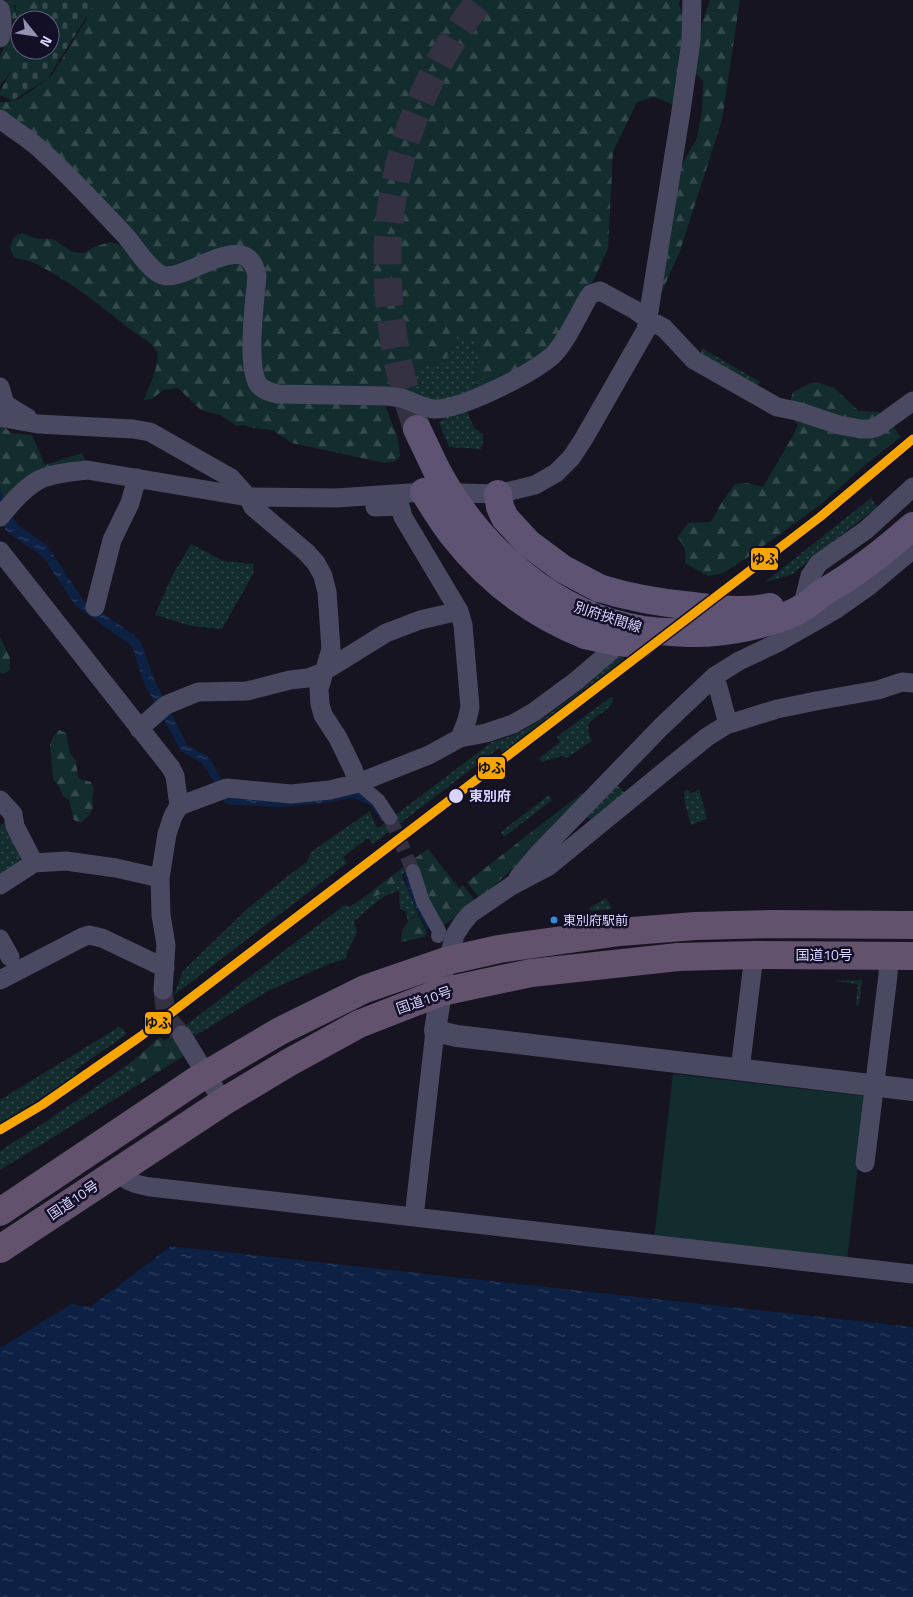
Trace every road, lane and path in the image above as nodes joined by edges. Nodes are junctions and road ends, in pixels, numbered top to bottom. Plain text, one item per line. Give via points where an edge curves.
1 (692, 0) edge
2 (0, 9) edge
3 (0, 38) edge
4 (0, 119) edge
5 (646, 318) junction
6 (0, 387) edge
7 (913, 401) edge
8 (0, 417) edge
9 (38, 424) junction
10 (417, 429) tunnel mouth
11 (137, 478) junction
12 (431, 482) junction
13 (913, 487) edge
14 (498, 494) junction
15 (248, 497) junction
16 (336, 498) junction
17 (5, 511) edge
18 (909, 537) edge
19 (0, 551) edge
20 (822, 593) junction
21 (95, 607) dead end
22 (459, 611) junction
23 (732, 631) junction
24 (798, 632) junction
25 (611, 651) dead end
26 (323, 672) junction
27 (716, 676) junction
28 (913, 683) edge
29 (728, 724) junction
30 (139, 729) junction
31 (460, 738) junction
32 (358, 783) junction
33 (0, 800) edge
34 (179, 806) junction
35 (390, 818) tunnel mouth
36 (34, 863) junction
37 (413, 871) tunnel mouth
38 (160, 878) junction
39 (0, 885) edge
40 (511, 886) junction
41 (913, 925) edge
42 (438, 936) dead end
43 (0, 938) edge
44 (754, 955) junction
45 (901, 955) edge
46 (10, 958) dead end
47 (446, 962) junction
48 (165, 968) junction
49 (0, 980) edge
50 (163, 990) tunnel mouth
51 (441, 992) junction
52 (435, 1031) junction
53 (182, 1036) tunnel mouth
54 (740, 1070) junction
55 (207, 1074) junction
56 (874, 1085) junction
57 (913, 1090) edge
58 (222, 1102) junction
59 (865, 1163) dead end
60 (116, 1171) junction
61 (0, 1212) edge
62 (414, 1217) junction
63 (0, 1249) edge
64 (913, 1274) edge

1 - 5 street via 691,41 681,111
2 - 3 street via 3,18
4 - 5 street via 70,177 151,266 163,275 178,274 229,255 251,262 257,276 251,340 254,375 264,390 278,394 386,396 434,409 447,408 495,389 552,356 588,298 596,292 604,292
5 - 7 street via 664,328 694,360 777,407 839,425 870,429
5 - 14 street via 646,330 571,458 545,480
6 - 9 street via 5,404
8 - 9 street
9 - 15 street via 150,432 231,478
10 - 12 main road, 別府挾間線
11 - 15 street
11 - 17 street via 87,470 62,473 38,480
11 - 21 street via 126,512 112,540
12 - 14 street
12 - 16 street
12 - 23 main road, 別府挾間線, bridge via 515,569 564,602 643,630
12 - 23 main road, bridge via 445,524 467,552 504,588 552,620 585,635 639,644 707,644
13 - 24 street via 866,530 814,569
14 - 20 main road, bridge via 505,518 528,543 563,569 599,588 656,602 753,611
15 - 16 street
15 - 26 street via 253,507 306,552 322,576 330,649
16 - 22 street via 349,507 400,506 403,517
18 - 20 main road, 別府挾間線
18 - 24 street via 869,586
19 - 30 street
20 - 23 main road, 別府挾間線, bridge via 803,608
22 - 26 street via 420,620 386,633
22 - 31 street via 470,706
24 - 27 street
25 - 31 street via 514,724
26 - 30 street via 247,691 198,692 163,708
26 - 32 street via 320,704
27 - 29 street
27 - 40 street via 661,727
28 - 29 street via 902,682 878,690 816,700
29 - 40 street via 676,762 549,866
30 - 34 street via 171,768
31 - 32 street via 430,755
32 - 34 street via 292,794 223,789
32 - 35 street via 378,800
33 - 36 street via 12,814
34 - 38 street via 167,834
36 - 38 street via 66,861
36 - 39 street
37 - 42 street via 423,902 439,931
38 - 48 street
40 - 47 street via 470,914 455,934
41 - 47 highway via 678,927 499,949
43 - 46 street
44 - 45 highway, 国道10号
44 - 51 highway, 国道10号 via 678,957 568,968
44 - 54 street
45 - 56 street
47 - 51 street
47 - 55 highway via 365,989 322,1009
48 - 49 street via 89,935
48 - 50 street
51 - 52 street
51 - 58 highway, 国道10号 via 359,1024
52 - 54 street
52 - 62 street
53 - 55 street
54 - 56 street
55 - 58 street
55 - 61 highway
56 - 57 street
56 - 59 street
58 - 60 highway, 国道10号
60 - 62 street via 138,1185
60 - 63 highway, 国道10号
62 - 64 street

